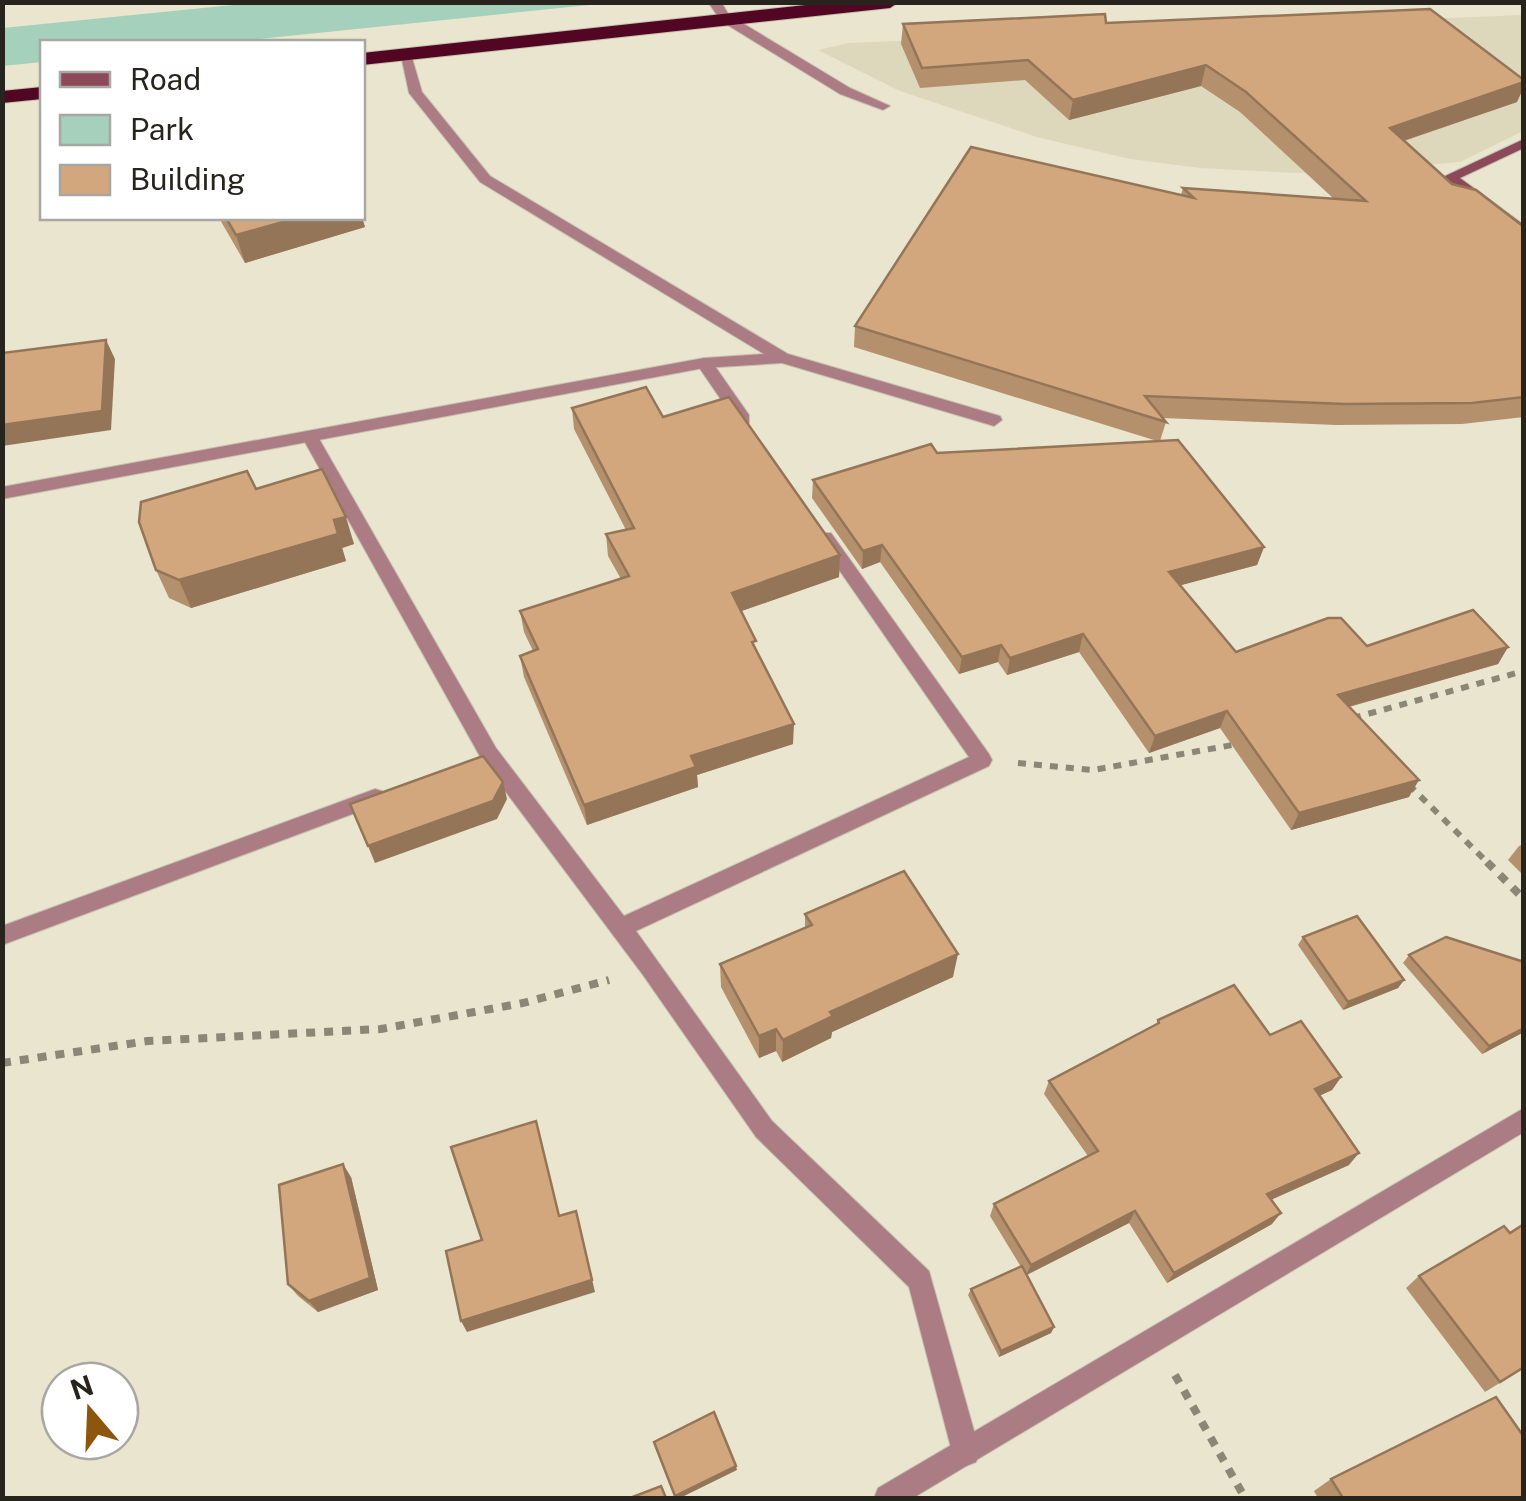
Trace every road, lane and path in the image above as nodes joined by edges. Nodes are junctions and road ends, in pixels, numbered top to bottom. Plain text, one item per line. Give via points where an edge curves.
1 (890, 2) edge
2 (719, 10) edge
3 (404, 54) junction
4 (365, 59) edge
5 (40, 93) edge
6 (2, 97) edge
7 (883, 106) dead end
8 (1524, 143) edge
9 (1524, 232) edge
10 (782, 358) junction
11 (704, 363) junction
12 (994, 420) dead end
13 (310, 437) junction
14 (760, 442) edge
15 (2, 492) edge
16 (815, 522) edge
17 (1524, 671) edge
18 (1358, 734) edge
19 (1240, 744) edge
20 (982, 760) junction
21 (1400, 775) edge
22 (399, 788) edge
23 (1524, 899) edge
24 (621, 928) junction
25 (2, 936) edge
26 (651, 968) junction
27 (2, 1063) edge
28 (1524, 1119) edge
29 (1154, 1340) junction
30 (966, 1452) junction
31 (888, 1498) edge
32 (1245, 1498) edge

1 - 2 highway
2 - 3 highway
2 - 7 street via 845,91
3 - 4 highway
3 - 10 street via 416,93 485,179
5 - 6 highway
8 - 9 street via 1450,176
10 - 11 street
10 - 12 street
11 - 13 street
11 - 14 street
13 - 15 street
13 - 24 street via 480,757
16 - 20 street
17 - 18 path via 1344,720
19 - 20 path via 1093,770
20 - 24 street
21 - 23 path
22 - 25 street
24 - 26 street
26 - 27 path via 523,1003 381,1029 148,1041
26 - 30 street via 764,1129 920,1280
28 - 29 street
29 - 30 street
29 - 32 path
30 - 31 street

